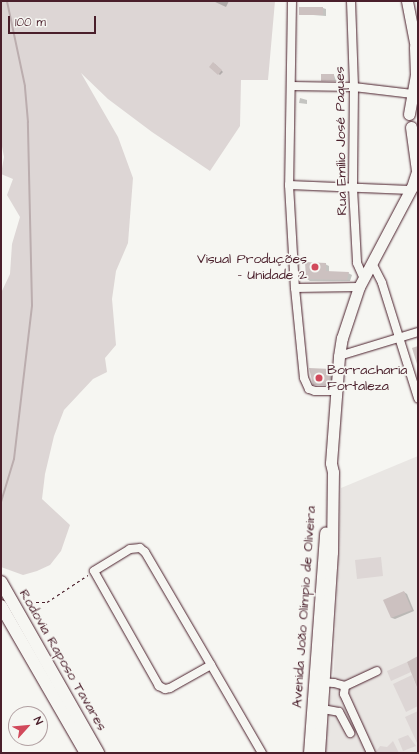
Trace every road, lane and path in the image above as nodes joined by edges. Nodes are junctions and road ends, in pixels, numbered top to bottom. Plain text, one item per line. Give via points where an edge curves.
1 (292, 1) edge
2 (351, 1) edge
3 (407, 1) edge
4 (415, 33) edge
5 (416, 51) edge
6 (291, 86) junction
7 (354, 88) junction
8 (416, 98) edge
9 (414, 130) edge
10 (418, 170) edge
11 (289, 185) junction
12 (353, 188) junction
13 (410, 190) junction
14 (372, 263) junction
15 (361, 283) junction
16 (295, 288) junction
17 (418, 332) edge
18 (399, 338) junction
19 (339, 356) junction
20 (336, 391) junction
21 (418, 398) edge
22 (94, 571) junction
23 (1, 582) edge
24 (6, 602) edge
25 (211, 665) junction
26 (377, 671) dead end
27 (319, 682) junction
28 (346, 686) junction
29 (66, 696) junction
30 (318, 708) junction
31 (350, 733) dead end
32 (86, 753) edge
33 (98, 753) edge
34 (106, 753) edge
35 (262, 753) edge
36 (309, 753) edge
37 (319, 753) edge
38 (371, 753) edge

1 - 6 street
2 - 7 street, Rua Emílio José Paques
3 - 4 main road
4 - 5 main road
5 - 8 main road
6 - 7 street
6 - 11 street
7 - 8 street
7 - 12 street, Rua Emílio José Paques
8 - 9 main road, Avenida João Olímpio de Oliveira via 409,114
9 - 10 main road, Avenida João Olímpio de Oliveira
10 - 13 main road, Avenida João Olímpio de Oliveira
11 - 12 street
11 - 16 street
12 - 13 street
12 - 15 street, Rua Emílio José Paques via 357,263
13 - 14 main road, Avenida João Olímpio de Oliveira
14 - 15 main road, Avenida João Olímpio de Oliveira
14 - 18 street via 382,283
15 - 16 street
15 - 19 main road, Avenida João Olímpio de Oliveira via 342,338
16 - 20 street via 306,385 315,391
17 - 18 street
18 - 19 street
18 - 21 street
19 - 20 main road, Avenida João Olímpio de Oliveira
20 - 27 main road, Avenida João Olímpio de Oliveira via 331,463 327,472
22 - 24 path via 47,602
22 - 25 street via 130,549 140,548 145,552
22 - 25 street via 159,686 170,688
23 - 24 highway, Rodovia Raposo Tavares
24 - 29 highway, Rodovia Raposo Tavares
24 - 32 highway, Rodovia Raposo Tavares
25 - 35 street
26 - 28 street
27 - 28 street via 334,682
27 - 30 main road, Avenida João Olímpio de Oliveira
28 - 38 street via 344,694
29 - 33 highway, Rodovia Raposo Tavares
29 - 34 highway
30 - 31 street via 339,712
30 - 36 main road, Avenida João Olímpio de Oliveira
30 - 37 main road, Avenida João Olímpio de Oliveira

